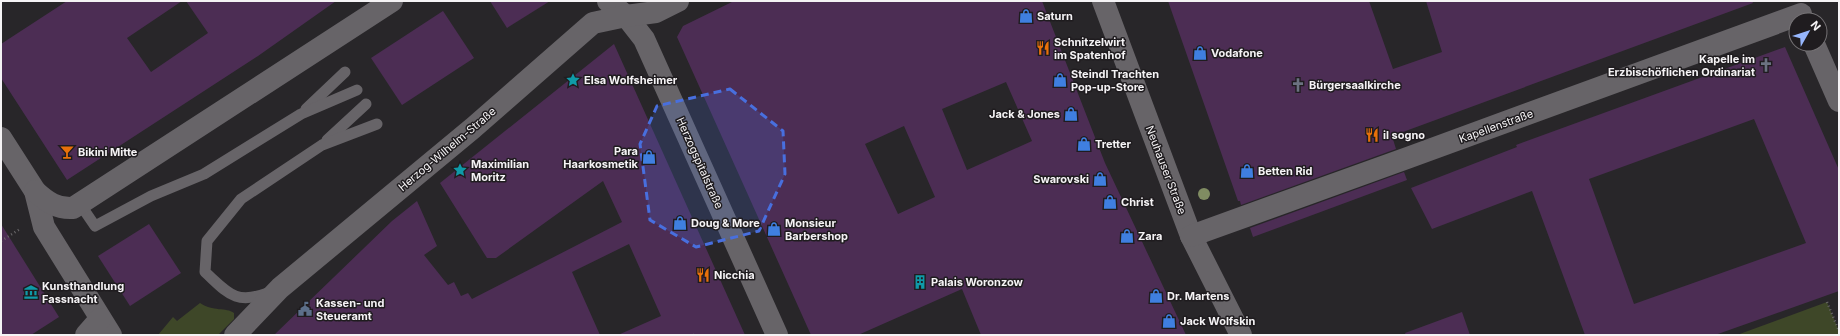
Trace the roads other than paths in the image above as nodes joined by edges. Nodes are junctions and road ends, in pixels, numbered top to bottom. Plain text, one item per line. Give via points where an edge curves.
1 (392, 1) edge
2 (608, 1) edge
3 (678, 1) edge
4 (1103, 1) edge
5 (626, 16) junction
6 (1788, 16) edge
7 (1818, 52) edge
8 (344, 72) dead end
9 (356, 90) dead end
10 (1839, 101) edge
11 (366, 104) dead end
12 (301, 114) junction
13 (377, 124) dead end
14 (1, 138) edge
15 (322, 145) junction
16 (35, 191) junction
17 (80, 204) junction
18 (1191, 236) junction
19 (280, 288) junction
20 (106, 327) edge
21 (86, 335) edge
22 (235, 335) edge
23 (777, 335) edge
24 (1241, 335) edge

1 - 17 street
2 - 5 street, Herzogspitalstraße
3 - 5 street, Herzog-Wilhelm-Straße via 656,12
4 - 18 street, Neuhauser Straße
5 - 19 street, Herzog-Wilhelm-Straße via 593,23 473,128
5 - 23 street, Herzogspitalstraße via 644,39
6 - 18 street, Kapellenstraße via 1410,158
7 - 10 street
8 - 12 lane
9 - 12 lane
11 - 15 lane
12 - 17 lane via 210,171 151,196 95,226
13 - 15 lane
14 - 16 street
15 - 19 lane via 241,199 206,241 205,272 230,295 254,298
16 - 17 street via 48,202 61,208 73,208
16 - 20 street via 44,228
18 - 24 street, Neuhauser Straße
19 - 22 street, Herzog-Wilhelm-Straße
20 - 21 street

